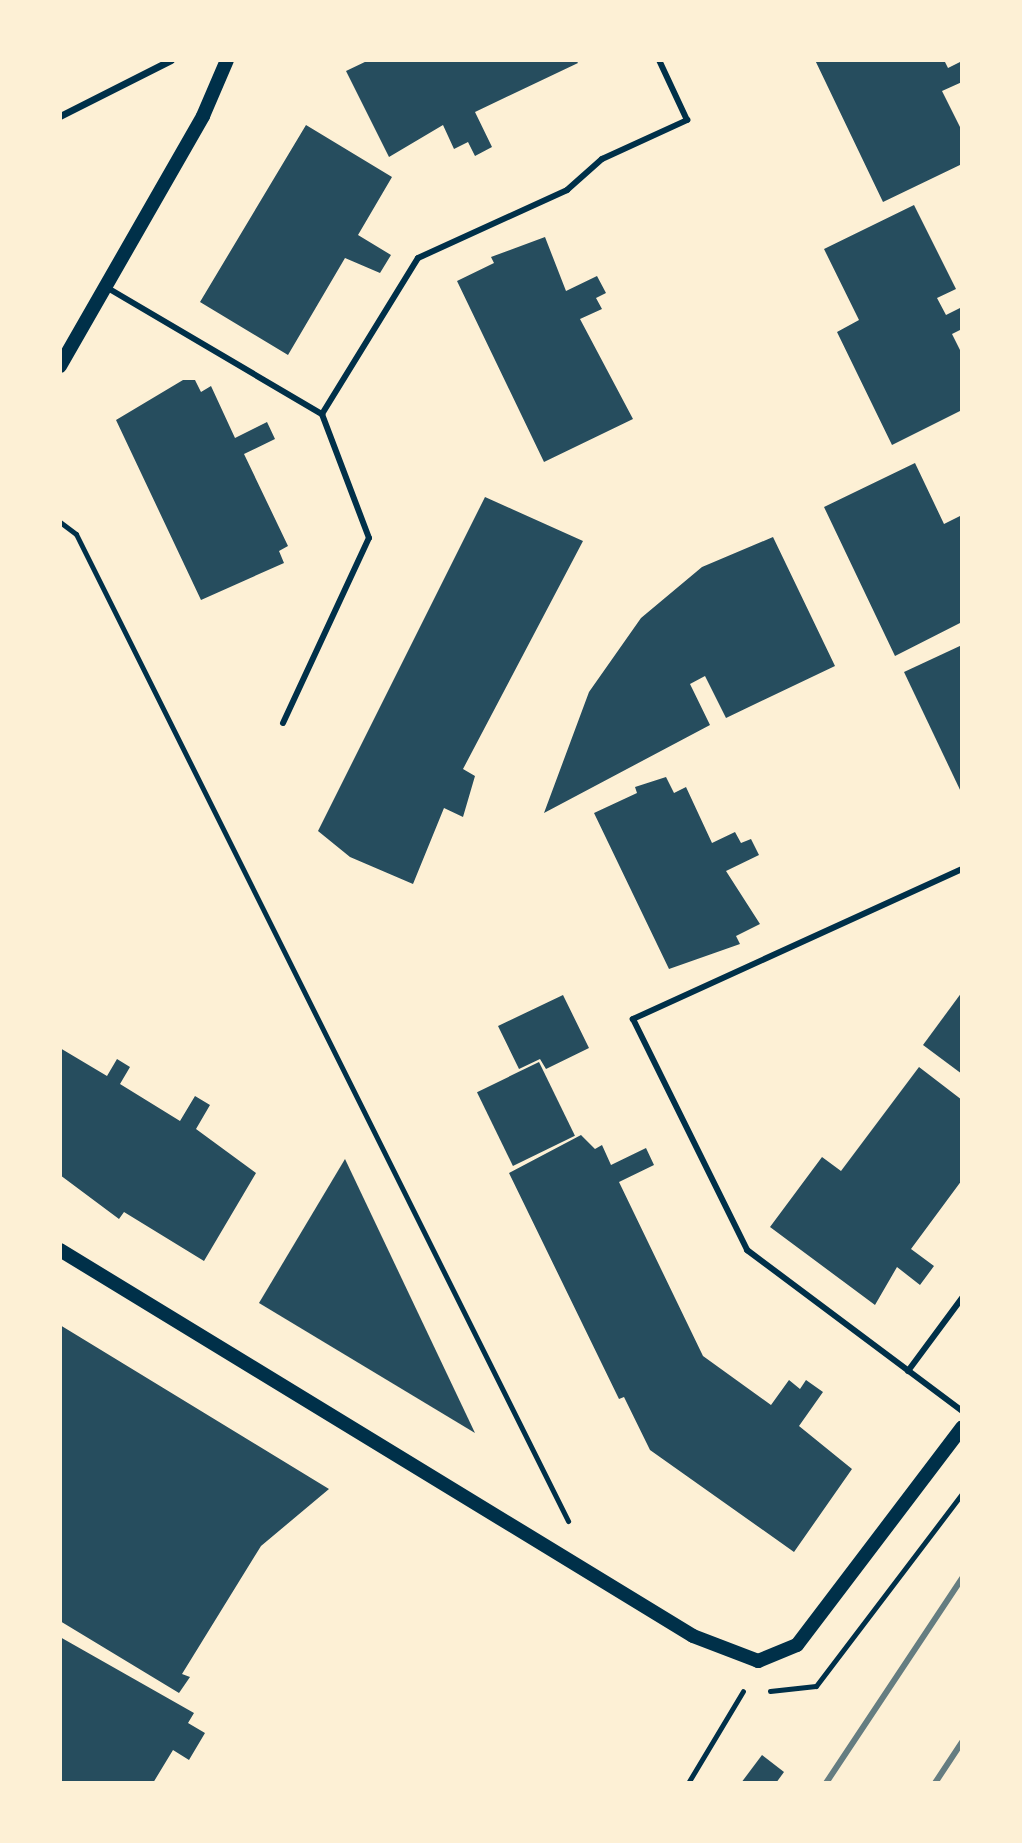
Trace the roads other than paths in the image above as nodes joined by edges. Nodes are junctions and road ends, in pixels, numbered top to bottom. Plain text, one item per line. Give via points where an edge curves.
1 (171, 60) edge
2 (227, 60) edge
3 (659, 60) edge
4 (60, 116) edge
5 (106, 287) junction
6 (60, 366) edge
7 (322, 414) junction
8 (283, 723) dead end
9 (962, 869) edge
10 (60, 1250) edge
11 (962, 1298) edge
12 (908, 1371) junction
13 (962, 1411) edge
14 (962, 1428) edge

1 - 4 street
2 - 5 street via 203,116
3 - 7 lane via 687,120 602,159 567,190 418,258
5 - 6 street
5 - 7 lane
7 - 8 lane via 369,538
9 - 12 lane via 633,1019 747,1250
10 - 14 street via 693,1636 758,1661 797,1645
11 - 12 lane
12 - 13 lane

